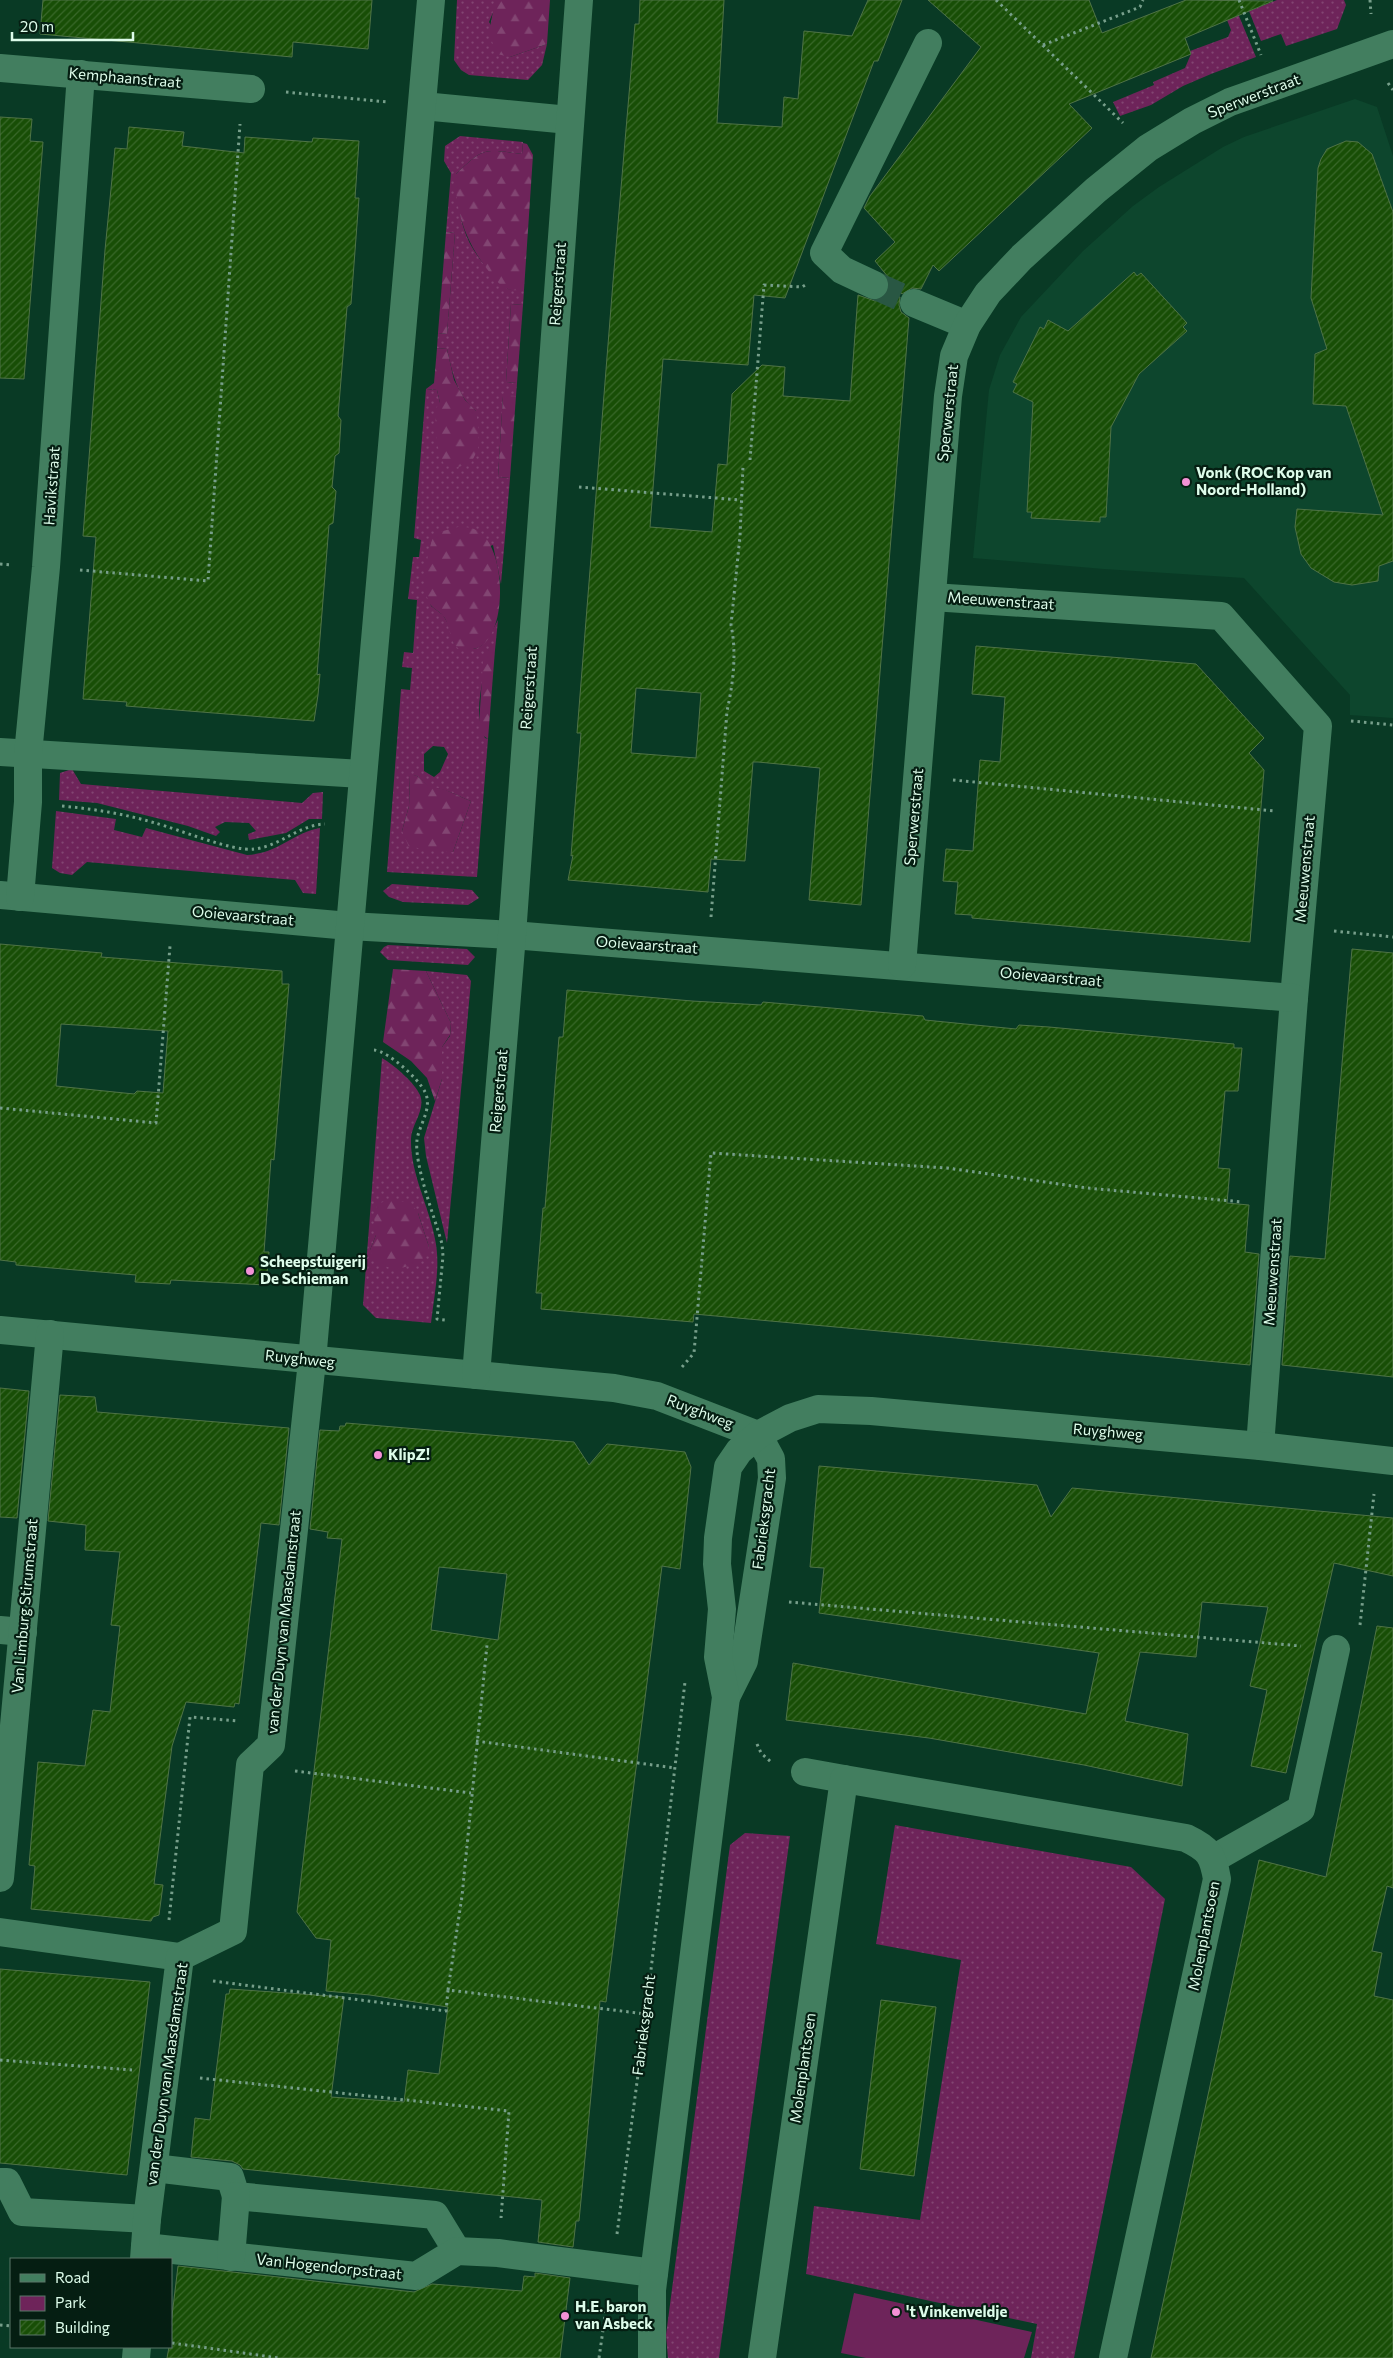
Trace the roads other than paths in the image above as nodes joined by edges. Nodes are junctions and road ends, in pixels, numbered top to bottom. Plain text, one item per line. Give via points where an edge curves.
1 (431, 0) edge
2 (579, 0) edge
3 (928, 43) dead end
4 (1393, 44) edge
5 (0, 68) edge
6 (81, 74) junction
7 (247, 88) road end
8 (424, 106) junction
9 (569, 120) junction
10 (874, 285) tunnel mouth
11 (914, 303) tunnel mouth
12 (966, 325) junction
13 (932, 597) junction
14 (0, 752) edge
15 (28, 754) junction
16 (362, 774) junction
17 (10, 896) edge
18 (349, 926) junction
19 (512, 935) junction
20 (902, 965) junction
21 (1294, 998) junction
22 (0, 1330) edge
23 (50, 1334) junction
24 (312, 1361) junction
25 (476, 1375) junction
26 (758, 1435) junction
27 (1260, 1446) junction
28 (1385, 1460) edge
29 (11, 1631) edge
30 (1336, 1649) road end
31 (726, 1697) junction
32 (805, 1772) road end
33 (844, 1779) junction
34 (1213, 1858) junction
35 (0, 1878) edge
36 (0, 1932) edge
37 (175, 1963) junction
38 (154, 2168) junction
39 (0, 2182) edge
40 (236, 2196) junction
41 (147, 2219) junction
42 (457, 2251) junction
43 (145, 2253) edge
44 (231, 2256) junction
45 (653, 2281) junction
46 (635, 2358) edge
47 (652, 2358) edge
48 (762, 2358) edge
49 (1113, 2358) edge

1 - 8 street
2 - 9 street, Reigerstraat
3 - 10 street via 824,253 842,270
4 - 12 street, Sperwerstraat via 1230,102 1148,148 1022,257 988,293
5 - 6 street, Kemphaanstraat
6 - 7 street, Kemphaanstraat
6 - 15 street, Havikstraat via 46,568
8 - 9 street
8 - 16 street
9 - 19 street, Reigerstraat
11 - 12 street
12 - 13 street, Sperwerstraat via 954,356 948,396
13 - 20 street, Sperwerstraat
13 - 21 street, Meeuwenstraat via 1221,616 1318,726
14 - 15 street
15 - 16 street
15 - 17 street, Havikstraat via 28,802
16 - 18 street
17 - 18 street, Ooievaarstraat
18 - 19 street, Ooievaarstraat
18 - 24 street
19 - 20 street, Ooievaarstraat
19 - 25 street, Reigerstraat
20 - 21 street, Ooievaarstraat
21 - 27 street, Meeuwenstraat
22 - 23 street, Ruyghweg
23 - 24 street, Ruyghweg
23 - 29 street, Van Limburg Stirumstraat
24 - 25 street, Ruyghweg
24 - 37 street, van der Duyn van Maasdamstraat via 274,1724 271,1745 250,1765 233,1931
25 - 26 street, Ruyghweg via 614,1388 657,1396
26 - 27 street, Ruyghweg via 790,1418 818,1409
26 - 31 street, Fabrieksgracht via 770,1459 772,1478 744,1661
26 - 31 street, Fabrieksgracht via 728,1467 718,1538 722,1609 718,1657
27 - 28 street, Ruyghweg
29 - 35 street, Van Limburg Stirumstraat
30 - 34 street via 1301,1809
31 - 45 street, Fabrieksgracht
32 - 33 street, Molenplantsoen
33 - 34 street, Molenplantsoen via 1186,1838 1203,1846
33 - 48 street, Molenplantsoen
34 - 49 street, Molenplantsoen via 1217,1879
36 - 37 street
37 - 38 street, van der Duyn van Maasdamstraat
38 - 40 street via 230,2177
38 - 41 street, van der Duyn van Maasdamstraat
39 - 41 street via 7,2182 22,2212
40 - 42 street via 435,2215
40 - 44 street
41 - 43 street, van der Duyn van Maasdamstraat
42 - 44 street, Van Hogendorpstraat via 416,2276
42 - 45 street via 612,2268
43 - 44 street, Van Hogendorpstraat
45 - 46 street, Fabrieksgracht
45 - 47 street, Fabrieksgracht

